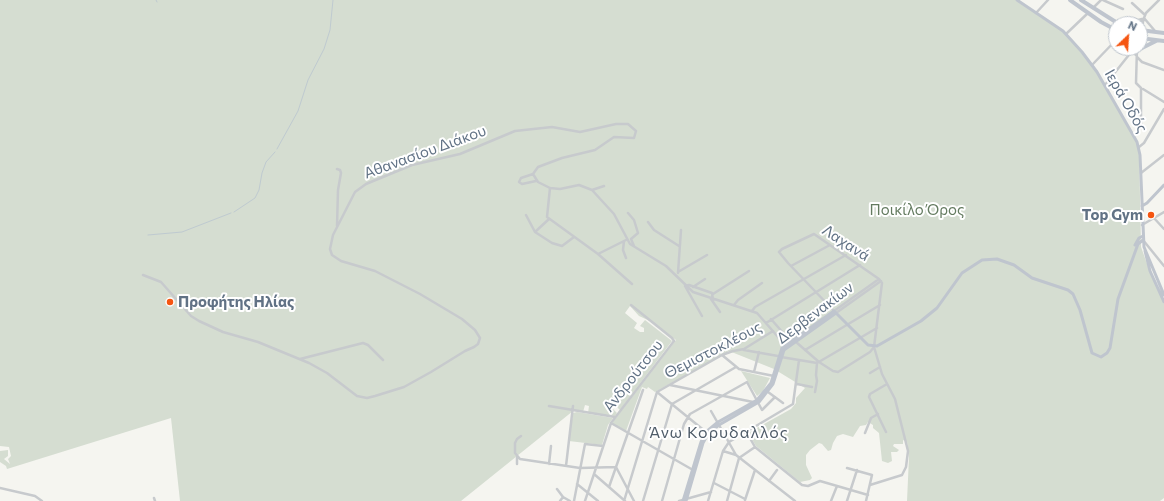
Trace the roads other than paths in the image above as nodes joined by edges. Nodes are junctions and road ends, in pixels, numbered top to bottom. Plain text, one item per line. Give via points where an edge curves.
1 (1017, 0) edge
2 (1048, 0) edge
3 (1070, 0) edge
4 (1081, 0) edge
5 (1102, 0) edge
6 (1152, 0) edge
7 (1159, 0) edge
8 (1132, 3) dead end
9 (1155, 3) junction
10 (1093, 8) junction
11 (1123, 9) dead end
12 (1036, 13) junction
13 (1088, 13) junction
14 (1143, 16) edge
15 (1145, 16) edge
16 (1108, 17) edge
17 (1148, 22) edge
18 (1108, 25) edge
19 (1148, 31) edge
20 (1156, 32) junction
21 (1164, 33) edge
22 (1066, 34) junction
23 (1148, 39) edge
24 (1158, 41) junction
25 (1164, 41) edge
26 (1148, 46) edge
27 (1108, 48) edge
28 (1132, 56) edge
29 (1136, 56) edge
30 (1138, 56) edge
31 (1092, 64) junction
32 (1164, 70) edge
33 (1105, 85) junction
34 (1143, 89) dead end
35 (1164, 102) edge
36 (1164, 109) edge
37 (1141, 128) dead end
38 (1139, 147) junction
39 (1164, 155) edge
40 (337, 169) dead end
41 (1141, 173) junction
42 (533, 174) junction
43 (536, 181) junction
44 (1164, 184) edge
45 (604, 186) dead end
46 (550, 188) junction
47 (592, 190) junction
48 (1150, 200) junction
49 (1142, 201) junction
50 (1142, 206) junction
51 (1164, 212) edge
52 (628, 213) dead end
53 (526, 215) dead end
54 (1154, 218) junction
55 (549, 219) junction
56 (648, 222) dead end
57 (1142, 225) junction
58 (337, 227) junction
59 (1164, 229) edge
60 (681, 230) dead end
61 (535, 232) junction
62 (574, 237) junction
63 (1143, 238) junction
64 (625, 240) junction
65 (830, 244) junction
66 (679, 246) junction
67 (1137, 246) junction
68 (634, 247) junction
69 (1144, 248) junction
70 (598, 254) junction
71 (707, 255) dead end
72 (846, 255) junction
73 (1133, 255) junction
74 (626, 258) dead end
75 (860, 265) junction
76 (791, 266) junction
77 (1164, 266) edge
78 (749, 272) dead end
79 (677, 273) junction
80 (143, 274) dead end
81 (705, 278) dead end
82 (804, 279) junction
83 (880, 280) junction
84 (762, 283) dead end
85 (632, 284) dead end
86 (685, 286) junction
87 (693, 287) junction
88 (817, 292) junction
89 (713, 294) junction
90 (1164, 295) edge
91 (712, 299) junction
92 (1164, 302) edge
93 (880, 304) junction
94 (734, 305) junction
95 (631, 306) dead end
96 (752, 311) junction
97 (720, 312) dead end
98 (835, 312) junction
99 (702, 316) dead end
100 (771, 320) junction
101 (766, 323) junction
102 (848, 324) junction
103 (877, 328) junction
104 (773, 331) junction
105 (861, 337) junction
106 (793, 343) junction
107 (787, 347) junction
108 (874, 347) junction
109 (744, 349) junction
110 (805, 350) junction
111 (759, 352) junction
112 (722, 355) junction
113 (780, 356) junction
114 (299, 359) junction
115 (383, 360) dead end
116 (799, 360) junction
117 (818, 362) junction
118 (736, 367) junction
119 (880, 367) junction
120 (754, 372) junction
121 (870, 372) dead end
122 (774, 376) junction
123 (797, 384) junction
124 (887, 384) junction
125 (669, 385) junction
126 (812, 387) dead end
127 (643, 390) dead end
128 (698, 390) junction
129 (657, 392) junction
130 (768, 392) junction
131 (815, 392) dead end
132 (723, 395) junction
133 (776, 397) junction
134 (758, 401) junction
135 (753, 402) junction
136 (782, 403) dead end
137 (672, 404) junction
138 (549, 406) dead end
139 (572, 406) dead end
140 (572, 411) junction
141 (711, 411) dead end
142 (878, 414) junction
143 (615, 417) junction
144 (687, 417) junction
145 (611, 423) junction
146 (718, 424) junction
147 (627, 432) junction
148 (706, 432) junction
149 (886, 432) dead end
150 (747, 433) junction
151 (865, 433) dead end
152 (521, 436) dead end
153 (642, 441) junction
154 (730, 442) junction
155 (551, 446) dead end
156 (603, 446) junction
157 (755, 447) junction
158 (658, 450) junction
159 (723, 451) junction
160 (736, 455) junction
161 (517, 457) junction
162 (739, 458) junction
163 (674, 459) junction
164 (516, 464) dead end
165 (549, 464) junction
166 (566, 466) junction
167 (616, 467) junction
168 (580, 468) junction
169 (596, 468) junction
170 (848, 468) dead end
171 (693, 470) junction
172 (755, 470) junction
173 (777, 470) dead end
174 (857, 470) junction
175 (594, 474) junction
176 (769, 481) junction
177 (714, 483) junction
178 (577, 484) junction
179 (870, 485) junction
180 (836, 486) junction
181 (608, 487) junction
182 (0, 488) edge
183 (558, 489) dead end
184 (628, 489) junction
185 (850, 490) junction
186 (730, 491) junction
187 (588, 492) junction
188 (711, 492) junction
189 (868, 495) junction
190 (563, 497) junction
191 (685, 500) edge
192 (745, 500) edge
193 (42, 501) edge
194 (560, 501) edge
195 (570, 501) edge
196 (574, 501) edge
197 (585, 501) edge
198 (598, 501) edge
199 (624, 501) edge
200 (634, 501) edge
201 (643, 501) edge
202 (662, 501) edge
203 (679, 501) edge
204 (708, 501) edge
205 (727, 501) edge
206 (795, 501) edge
207 (831, 501) edge
208 (847, 501) edge
209 (866, 501) edge

1 - 12 street, Ιερά Οδός
2 - 12 street
3 - 13 highway
4 - 10 highway
5 - 10 street
5 - 11 street
6 - 9 street
7 - 9 street
8 - 14 street
9 - 15 street
10 - 16 highway
12 - 22 street, Ιερά Οδός
13 - 18 highway
13 - 22 street
17 - 20 street
19 - 20 highway
20 - 21 highway
22 - 31 street, Ιερά Οδός
23 - 24 highway
24 - 25 highway
24 - 26 highway
27 - 31 street
28 - 33 street
29 - 37 street
30 - 32 street via 1142,62
31 - 33 street, Ιερά Οδός
33 - 38 street, Ιερά Οδός
34 - 35 street
36 - 38 street
38 - 41 street, Ιερά Οδός
39 - 41 street
40 - 58 street via 341,173
41 - 49 street, Ιερά Οδός
42 - 43 street
42 - 43 street via 521,178 519,182 522,184
42 - 58 street, Αθανασίου Διάκου via 538,167 595,150 614,137 634,138 636,131 628,124 616,124 580,132 552,127 511,132 460,154 412,165 366,184 353,196
43 - 46 street
44 - 48 street
45 - 47 street
46 - 47 street via 560,189 579,185
46 - 55 street via 546,216
47 - 64 street via 614,214
48 - 49 street
48 - 50 street
49 - 50 street, Ιερά Οδός
50 - 57 street, Ιερά Οδός
51 - 54 street
52 - 68 street via 634,220 638,233 631,239
53 - 61 street
54 - 57 street
54 - 59 street
55 - 61 street
55 - 62 street
56 - 66 street via 654,230
57 - 63 street, Ιερά Οδός
58 - 114 street, Αθανασίου Διάκου via 330,246 333,257 375,271 451,311 475,330 480,341 474,348 464,351 404,387 367,398 354,395 327,373
60 - 66 street
61 - 62 street via 558,246
62 - 70 street
63 - 67 street
63 - 69 street, Ιερά Οδός
63 - 73 street via 1136,242
63 - 77 street
64 - 68 street
64 - 70 street
64 - 74 street via 623,250
65 - 72 street, Λαχανά
65 - 76 street
65 - 76 street, Λαχανά via 814,234 797,241 779,252
66 - 79 street
67 - 69 street
67 - 73 street
68 - 79 street
69 - 90 street, Ιερά Οδός
69 - 92 street, Ιερά Οδός via 1150,271
70 - 85 street
71 - 79 street
72 - 75 street, Λαχανά
72 - 82 street
73 - 108 street via 1115,306 1110,348 1103,356 1092,353 1073,294 1032,278 1010,262 993,258 982,260 962,273 943,302 922,321
75 - 83 street, Λαχανά
75 - 88 street
76 - 82 street
78 - 89 street
79 - 86 street
80 - 114 street, Αθανασίου Διάκου via 161,282 191,316 199,321
81 - 87 street
82 - 88 street
82 - 96 street
83 - 93 street
83 - 98 street, Δερβενακίων
84 - 94 street
86 - 87 street
86 - 91 street
86 - 99 street
87 - 89 street
88 - 98 street
88 - 100 street
89 - 91 street
91 - 94 street
91 - 97 street
93 - 102 street
93 - 103 street
94 - 96 street
95 - 143 street, Ανδρούτσου via 674,342
96 - 101 street
98 - 102 street
98 - 106 street, Δερβενακίων
100 - 101 street
100 - 106 street
101 - 104 street
102 - 105 street
102 - 110 street
103 - 105 street
103 - 108 street
104 - 107 street
104 - 109 street, Θεμιστοκλέους
105 - 108 street via 868,345
105 - 117 street
106 - 107 street, Δερβενακίων
106 - 110 street
107 - 113 street, Δερβενακίων via 781,351
108 - 117 street via 838,372
108 - 119 street
109 - 111 street
109 - 112 street, Θεμιστοκλέους
110 - 117 street
111 - 113 street
111 - 120 street
112 - 118 street
112 - 125 street, Θεμιστοκλέους
113 - 116 street
113 - 122 street, Δερβενακίων
113 - 130 street, Δερβενακίων via 776,377
114 - 115 street via 363,343
116 - 117 street
116 - 123 street
117 - 131 street
118 - 120 street
118 - 128 street
119 - 121 street
119 - 124 street
120 - 122 street
122 - 134 street, Δερβενακίων
123 - 126 street
123 - 150 street via 794,403 790,408
124 - 142 street via 869,398
124 - 179 street via 895,399 906,441 906,467 900,477
125 - 128 street
125 - 129 street, Θεμιστοκλέους
127 - 147 street
128 - 132 street
128 - 137 street
129 - 137 street
129 - 153 street, Θεμιστοκλέους
130 - 133 street
130 - 134 street, Δερβενακίων
132 - 134 street via 747,382
132 - 135 street
132 - 144 street
133 - 134 street via 762,410
133 - 136 street
134 - 135 street, Δερβενακίων
134 - 146 street, Δερβενακίων
135 - 146 street, Δερβενακίων
137 - 144 street
137 - 158 street
138 - 140 street
139 - 140 street
140 - 143 street
140 - 166 street
141 - 146 street
142 - 149 street
142 - 151 street via 871,418
143 - 145 street, Ανδρούτσου
144 - 148 street
144 - 163 street
145 - 147 street
145 - 156 street, Ανδρούτσου
146 - 148 street, Δερβενακίων
146 - 154 street
146 - 191 street, Δερβενακίων via 705,439
147 - 153 street
147 - 167 street
148 - 171 street, Δερβενακίων
150 - 154 street
150 - 157 street
152 - 161 street via 515,443
153 - 158 street
153 - 184 street, Θεμιστοκλέους
154 - 159 street
154 - 160 street
155 - 165 street
156 - 168 street via 585,444
156 - 169 street, Ανδρούτσου
157 - 162 street
157 - 180 street via 802,485 820,482
158 - 163 street
158 - 201 street
159 - 160 street
159 - 177 street
160 - 162 street
161 - 164 street
161 - 165 street
162 - 172 street
162 - 186 street
163 - 171 street
163 - 202 street
165 - 166 street
166 - 168 street
167 - 169 street
167 - 181 street
167 - 184 street
168 - 169 street
168 - 178 street
169 - 175 street, Ανδρούτσου
170 - 174 street
171 - 191 street, Δερβενακίων
172 - 176 street
172 - 192 street
173 - 176 street
174 - 179 street via 872,475
174 - 185 street
175 - 181 street
175 - 187 street, Ανδρούτσου
176 - 206 street
177 - 186 street
177 - 188 street
178 - 187 street
178 - 196 street
179 - 189 street
180 - 185 street
180 - 207 street
181 - 199 street
182 - 193 street via 35,496
183 - 190 street
184 - 199 street, Θεμιστοκλέους
184 - 200 street
185 - 189 street
185 - 208 street
186 - 192 street
186 - 205 street
187 - 197 street, Ανδρούτσου
187 - 198 street
188 - 191 street
188 - 204 street
189 - 209 street
190 - 194 street
190 - 195 street
191 - 203 street

